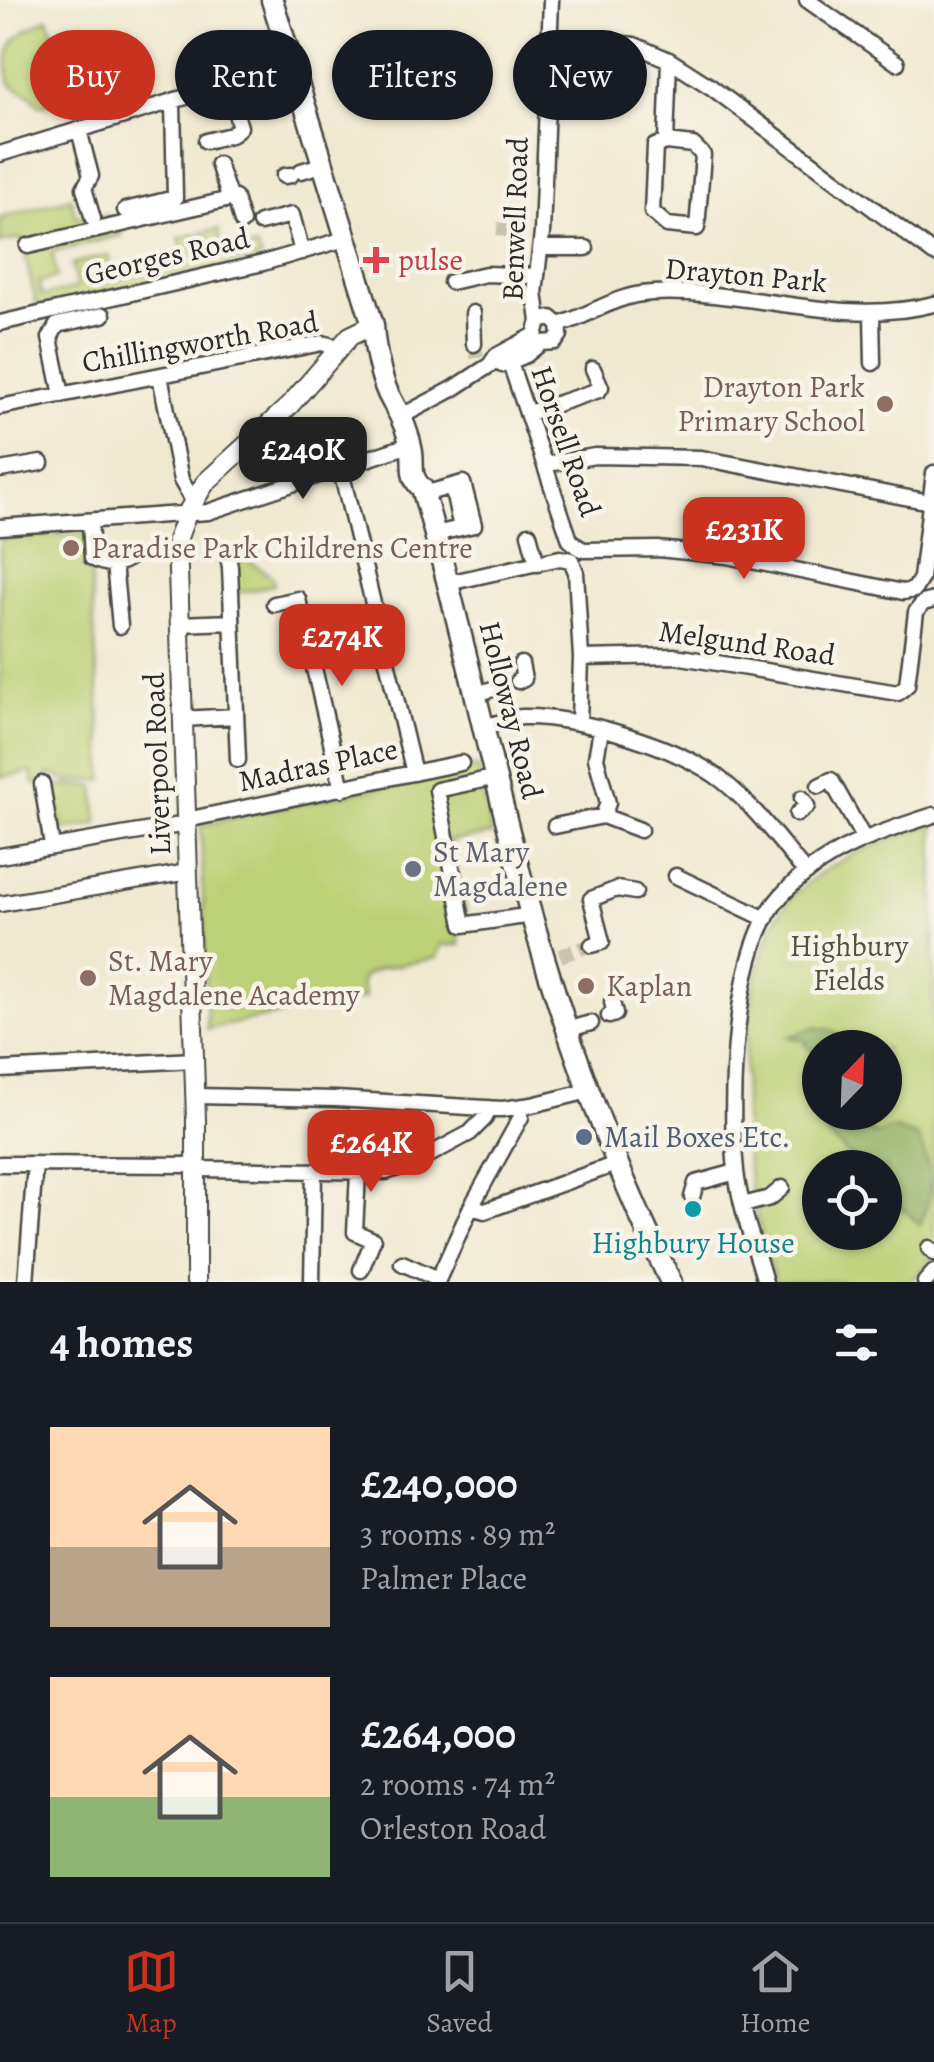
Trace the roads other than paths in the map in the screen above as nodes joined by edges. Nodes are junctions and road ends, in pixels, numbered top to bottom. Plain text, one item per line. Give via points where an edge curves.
1 (272, 0) edge
2 (551, 0) edge
3 (807, 0) edge
4 (280, 30) edge
5 (647, 51) edge
6 (669, 60) junction
7 (896, 63) dead end
8 (173, 103) joint
9 (238, 120) edge
10 (308, 120) edge
11 (79, 130) junction
12 (206, 142) dead end
13 (666, 142) junction
14 (0, 154) edge
15 (218, 164) dead end
16 (322, 164) junction
17 (292, 174) dead end
18 (230, 200) junction
19 (176, 204) junction
20 (125, 210) dead end
21 (93, 219) dead end
22 (242, 222) dead end
23 (260, 223) dead end
24 (345, 239) junction
25 (28, 246) dead end
26 (541, 248) junction
27 (586, 248) dead end
28 (302, 252) junction
29 (934, 254) edge
30 (537, 276) junction
31 (451, 282) dead end
32 (934, 304) edge
33 (473, 313) dead end
34 (872, 314) junction
35 (102, 315) dead end
36 (0, 323) edge
37 (373, 324) junction
38 (560, 325) junction
39 (538, 333) junction
40 (474, 344) tunnel mouth
41 (340, 348) junction
42 (508, 356) junction
43 (872, 363) dead end
44 (593, 369) dead end
45 (160, 376) junction
46 (66, 394) junction
47 (0, 405) edge
48 (400, 412) junction
49 (529, 413) junction
50 (305, 434) dead end
51 (411, 450) junction
52 (41, 463) dead end
53 (547, 464) junction
54 (340, 466) junction
55 (0, 470) edge
56 (934, 473) edge
57 (307, 478) junction
58 (423, 491) junction
59 (930, 502) junction
60 (190, 507) junction
61 (90, 520) junction
62 (0, 528) edge
63 (435, 534) junction
64 (530, 534) dead end
65 (226, 551) dead end
66 (574, 554) junction
67 (132, 556) dead end
68 (114, 563) junction
69 (536, 564) junction
70 (448, 583) junction
71 (928, 602) edge
72 (274, 604) dead end
73 (232, 622) junction
74 (179, 624) junction
75 (120, 626) dead end
76 (581, 658) junction
77 (521, 664) dead end
78 (518, 682) dead end
79 (236, 716) junction
80 (182, 719) junction
81 (579, 722) junction
82 (485, 726) junction
83 (601, 730) junction
84 (238, 760) dead end
85 (461, 763) dead end
86 (414, 773) junction
87 (498, 777) junction
88 (42, 784) dead end
89 (820, 786) dead end
90 (342, 789) junction
91 (603, 816) junction
92 (934, 816) edge
93 (186, 822) junction
94 (555, 826) dead end
95 (640, 830) dead end
96 (864, 839) junction
97 (52, 846) junction
98 (0, 856) edge
99 (188, 872) junction
100 (806, 873) junction
101 (676, 876) dead end
102 (635, 892) dead end
103 (0, 904) edge
104 (532, 915) junction
105 (766, 918) junction
106 (592, 946) dead end
107 (591, 1022) dead end
108 (569, 1029) junction
109 (194, 1060) junction
110 (0, 1070) edge
111 (589, 1090) junction
112 (196, 1096) junction
113 (521, 1107) junction
114 (488, 1108) junction
115 (0, 1164) edge
116 (35, 1164) junction
117 (616, 1164) junction
118 (197, 1167) junction
119 (314, 1172) junction
120 (736, 1172) junction
121 (358, 1174) junction
122 (782, 1188) dead end
123 (692, 1197) dead end
124 (743, 1205) junction
125 (471, 1207) junction
126 (402, 1264) dead end
127 (360, 1270) dead end
128 (934, 1272) edge
129 (438, 1280) edge
130 (26, 1282) edge
131 (196, 1282) edge
132 (312, 1282) edge
133 (671, 1282) edge
134 (765, 1282) edge
135 (925, 1282) edge

1 - 4 highway, Holloway Road
2 - 26 street, Benwell Road
3 - 7 street
5 - 6 street
6 - 13 street
6 - 29 street
8 - 11 street
8 - 19 street
9 - 12 street via 231,135
10 - 16 highway, Holloway Road
11 - 14 street
11 - 21 street
13 - 13 street via 693,145 703,155 697,228 667,224 652,212 655,146
15 - 18 street
16 - 17 street
16 - 24 highway, Holloway Road
18 - 19 street
18 - 22 street via 236,198
19 - 20 street
19 - 25 street
23 - 28 street via 292,215
24 - 28 street, Georges Road
24 - 37 highway, Holloway Road
26 - 27 street
26 - 30 street, Benwell Road
28 - 36 street, Georges Road
30 - 31 street via 486,274
30 - 39 street, Benwell Road
32 - 34 street, Drayton Park
33 - 40 street
34 - 38 street, Drayton Park via 652,293 614,300
34 - 43 street
35 - 46 street via 56,325 50,338
37 - 41 main road, Liverpool Road
37 - 48 highway, Holloway Road via 402,396
38 - 39 street via 551,318
38 - 39 street, Drayton Park via 551,344
39 - 42 street, Drayton Park via 526,355
41 - 45 street, Chillingworth Road via 322,343
41 - 60 main road, Liverpool Road via 290,406 213,475
42 - 48 street, Drayton Park
42 - 49 street, Horsell Road
44 - 49 street via 599,390
45 - 46 street, Chillingworth Road
45 - 60 street
46 - 47 street, Chillingworth Road
48 - 51 highway, Holloway Road
49 - 53 street, Horsell Road
50 - 57 street via 314,452 304,463
51 - 54 street
51 - 58 highway, Holloway Road via 410,465
52 - 55 street
53 - 59 street via 595,456 701,458
53 - 66 street, Horsell Road
54 - 57 street
54 - 86 street
56 - 59 street
57 - 60 street via 214,511
58 - 63 highway, Holloway Road
58 - 63 street via 464,484 474,525
59 - 66 street via 920,578 914,590 903,592 727,556 658,549
60 - 61 street
60 - 74 main road, Liverpool Road via 177,540
61 - 62 street
61 - 68 street via 92,558
63 - 70 highway, Holloway Road
64 - 69 street
65 - 73 street
66 - 69 street
66 - 76 street, Horsell Road
67 - 68 street
68 - 75 street
69 - 70 street
70 - 82 highway, Holloway Road via 486,691
71 - 76 street, Melgund Road via 916,612 907,685 898,693 675,656
72 - 90 street via 298,599
73 - 74 street
73 - 79 street
74 - 80 main road, Liverpool Road
76 - 81 street, Horsell Road
77 - 78 street via 524,679
79 - 80 street
79 - 84 street
80 - 93 main road, Liverpool Road
81 - 82 street via 524,717
81 - 83 street
82 - 87 highway, Holloway Road
83 - 91 street via 596,758 608,803
83 - 100 street via 682,757 789,817
85 - 86 street, Madras Place
86 - 90 street, Madras Place
87 - 104 highway, Holloway Road
87 - 104 street via 436,790 463,924
88 - 97 street via 41,818
89 - 96 street via 830,780
90 - 93 street, Madras Place
91 - 94 street
91 - 95 street
92 - 96 street
93 - 97 street, Madras Place
93 - 99 main road, Liverpool Road
96 - 100 street
97 - 98 street, Madras Place
99 - 103 street
99 - 109 main road, Liverpool Road
100 - 105 street
101 - 105 street
102 - 106 street via 616,889 592,899 602,942
104 - 108 highway, Holloway Road via 553,958
105 - 120 street via 737,1037
107 - 108 street
108 - 111 highway, Holloway Road
109 - 110 street
109 - 112 main road, Liverpool Road
111 - 113 street
111 - 117 highway, Holloway Road
112 - 114 street
112 - 118 main road, Liverpool Road
113 - 114 street
113 - 125 street
114 - 121 street via 470,1133 416,1162
115 - 116 street
116 - 118 street
116 - 130 street
117 - 125 street via 485,1210
117 - 133 highway, Holloway Road
118 - 119 street
118 - 131 main road, Liverpool Road
119 - 121 street
119 - 132 street
120 - 123 street via 696,1183
120 - 124 street
121 - 127 street via 355,1232 373,1240
122 - 124 street
124 - 134 street
125 - 129 street
126 - 129 street
128 - 135 street

